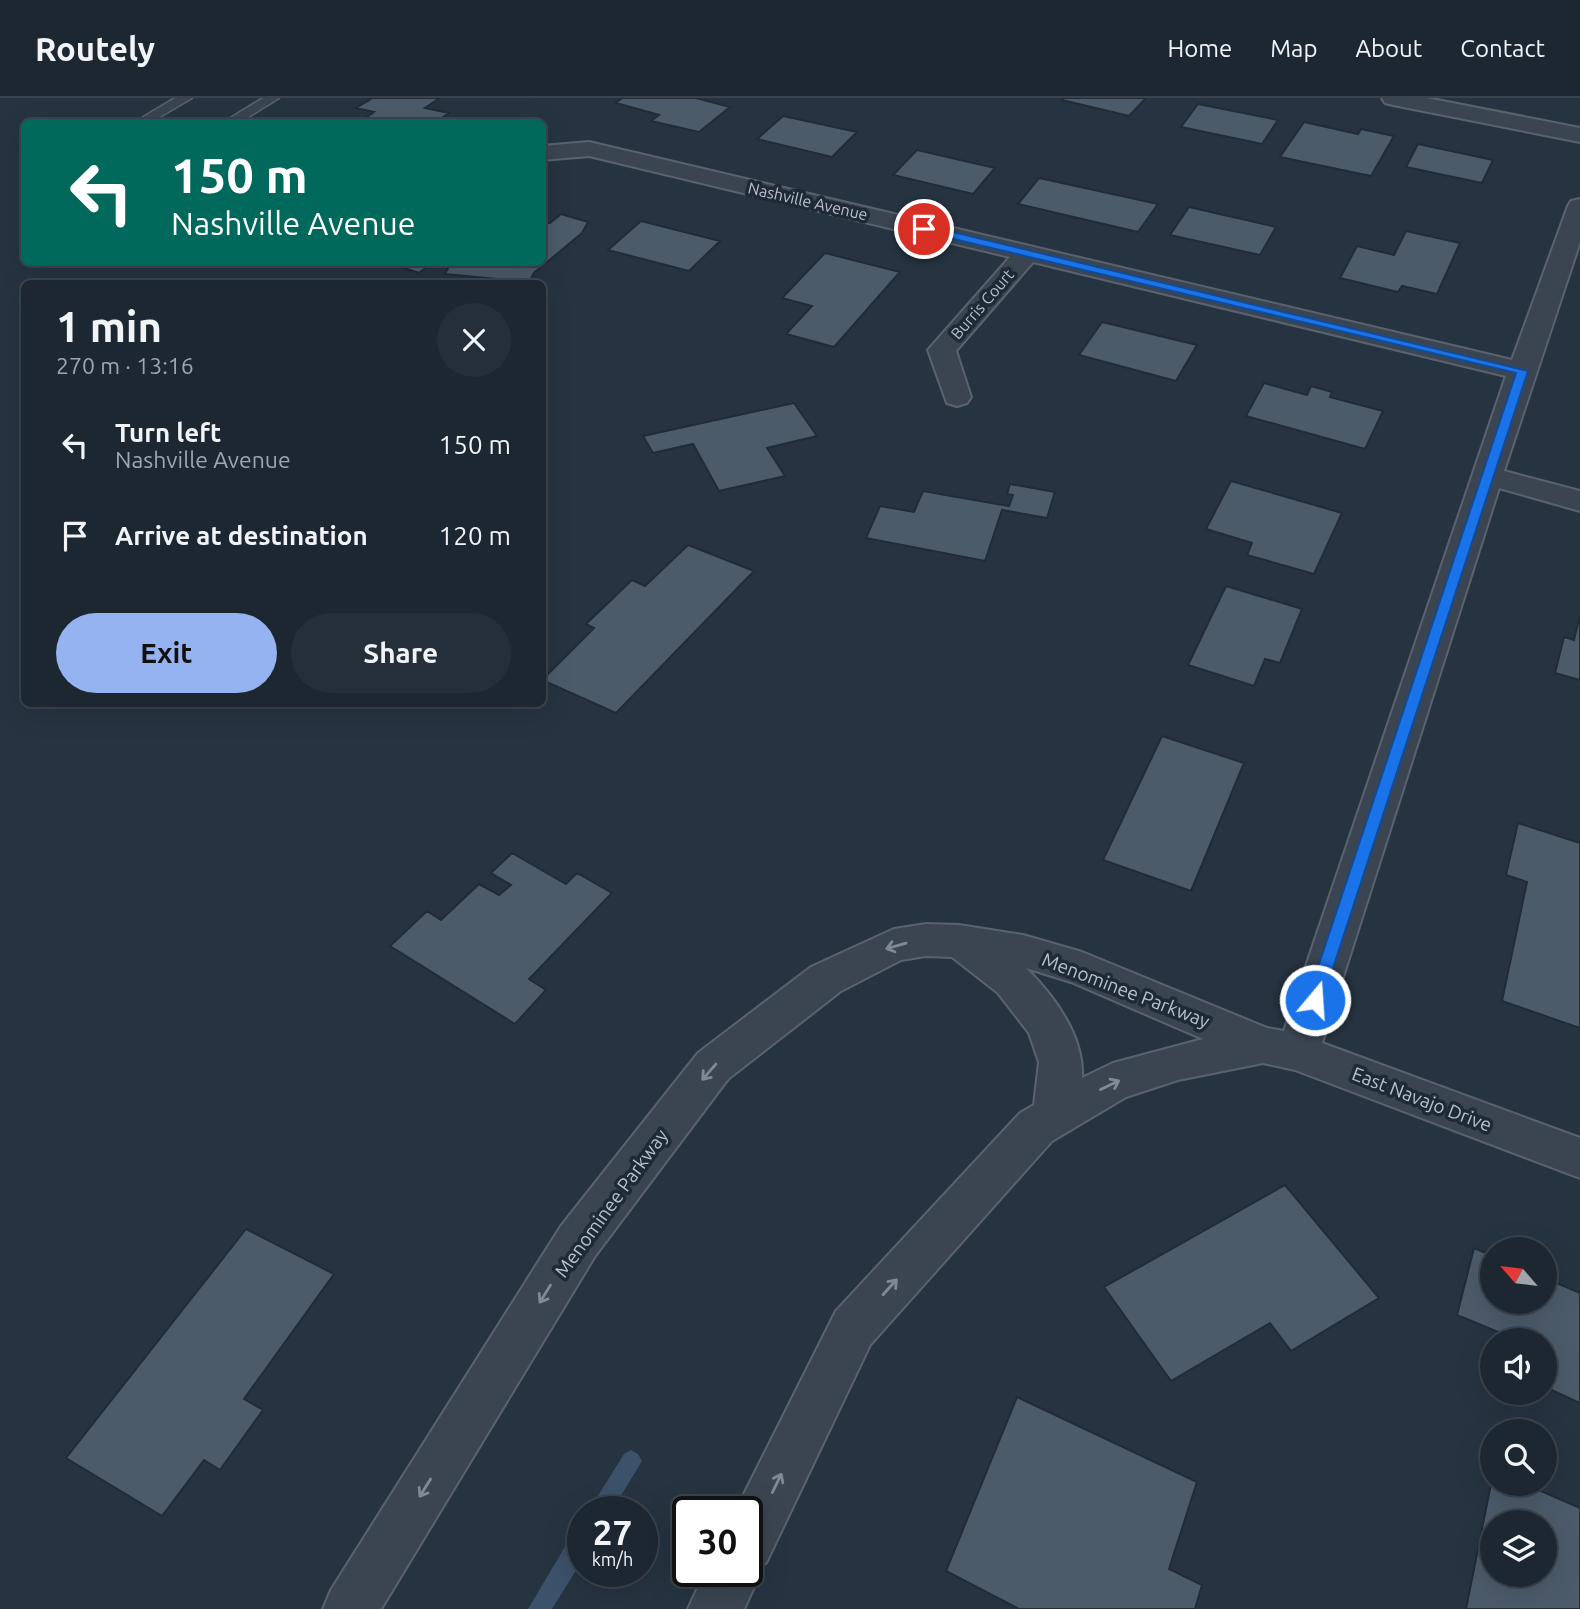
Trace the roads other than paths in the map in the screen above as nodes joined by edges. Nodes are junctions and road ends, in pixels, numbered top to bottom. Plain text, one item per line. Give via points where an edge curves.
1 (185, 98) edge
2 (272, 98) edge
3 (1393, 98) edge
4 (147, 119) edge
5 (236, 119) edge
6 (1580, 135) edge
7 (546, 153) edge
8 (1580, 206) edge
9 (1027, 253) junction
10 (1522, 371) junction
11 (957, 397) dead end
12 (1488, 477) junction
13 (1580, 500) edge
14 (960, 941) junction
15 (1280, 1049) junction
16 (1055, 1116) junction
17 (1580, 1158) edge
18 (763, 1511) edge
19 (726, 1587) edge
20 (350, 1609) edge
21 (715, 1609) edge

1 - 4 lane
2 - 5 lane
3 - 6 street
7 - 9 street, Nashville Avenue via 589,149
8 - 10 street
9 - 10 street, Nashville Avenue
9 - 11 street, Burris Court via 942,350
10 - 12 street
12 - 13 street
12 - 15 street
14 - 15 street, Menominee Parkway via 1023,951 1082,969
14 - 16 street via 997,966 1047,1023 1060,1063
14 -> 20 street, Menominee Parkway via 894,945 826,979 713,1066 578,1241
16 -> 15 street, Menominee Parkway via 1113,1082 1178,1062
15 - 17 street, East Navajo Drive
18 -> 16 street, Menominee Parkway via 853,1328 1036,1127
19 - 21 street

